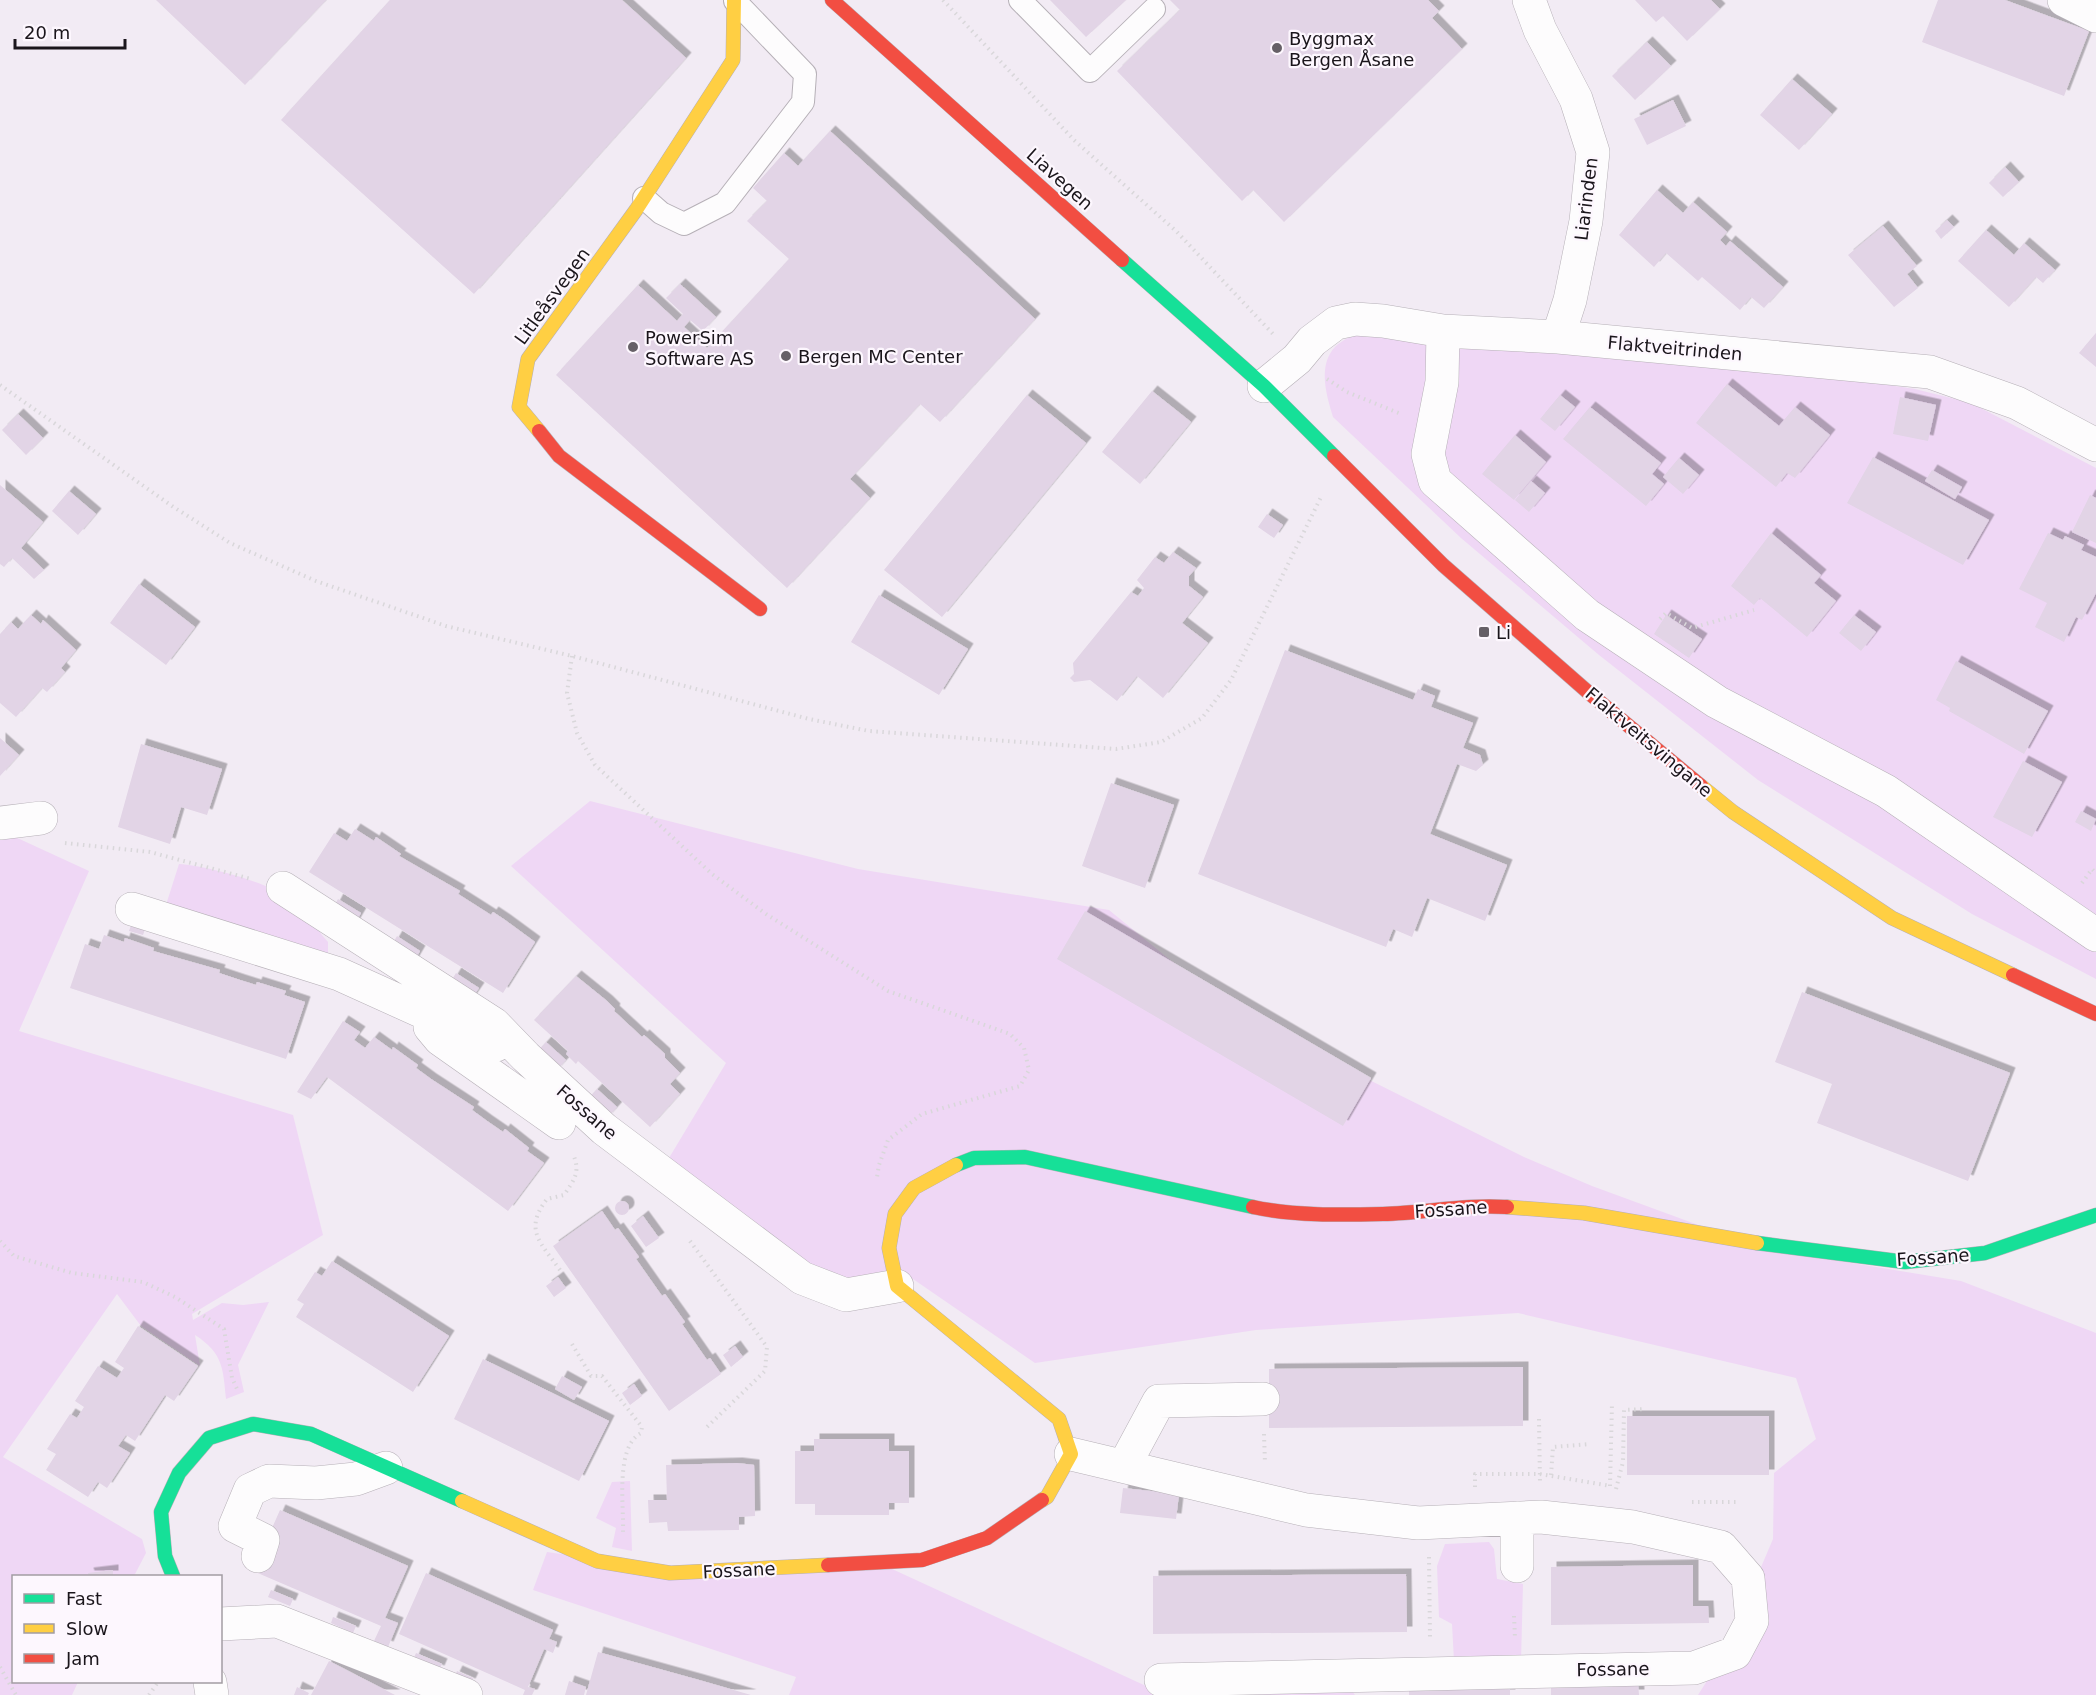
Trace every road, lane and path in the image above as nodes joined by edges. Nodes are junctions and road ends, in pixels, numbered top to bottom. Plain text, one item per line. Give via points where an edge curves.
1 (735, 0) edge
2 (832, 0) edge
3 (943, 0) edge
4 (1020, 0) edge
5 (1529, 0) edge
6 (2064, 0) edge
7 (1154, 9) dead end
8 (2096, 16) edge
9 (644, 198) junction
10 (1443, 330) junction
11 (1558, 337) junction
12 (1298, 359) junction
13 (0, 385) edge
14 (1264, 386) junction
15 (1431, 426) junction
16 (2096, 445) edge
17 (1342, 466) junction
18 (760, 609) dead end
19 (1754, 610) dead end
20 (1660, 619) dead end
21 (572, 656) junction
22 (0, 823) edge
23 (51, 831) joint
24 (283, 888) joint
25 (132, 909) dead end
26 (2096, 935) edge
27 (413, 1007) junction
28 (2096, 1014) edge
29 (526, 1057) junction
30 (559, 1123) joint
31 (896, 1215) junction
32 (2096, 1215) edge
33 (689, 1240) dead end
34 (0, 1241) edge
35 (560, 1270) dead end
36 (897, 1286) junction
37 (572, 1344) dead end
38 (1263, 1399) joint
39 (1612, 1403) dead end
40 (1647, 1409) dead end
41 (1539, 1419) dead end
42 (254, 1424) junction
43 (707, 1427) dead end
44 (1590, 1444) dead end
45 (1071, 1454) junction
46 (1124, 1466) junction
47 (1265, 1467) dead end
48 (386, 1468) junction
49 (1551, 1476) dead end
50 (1610, 1486) dead end
51 (1616, 1494) dead end
52 (1681, 1502) dead end
53 (1736, 1502) dead end
54 (1529, 1517) junction
55 (1428, 1523) junction
56 (258, 1556) dead end
57 (620, 1565) junction
58 (1517, 1566) dead end
59 (173, 1575) edge
60 (222, 1624) edge
61 (0, 1667) edge
62 (1430, 1674) junction
63 (1161, 1680) dead end
64 (16, 1695) edge
65 (466, 1695) edge

1 - 9 street, Litleåsvegen via 733,60
1 - 9 lane via 805,74 803,102 725,203 684,224 661,213
2 - 14 street, Liavegen
3 - 12 path via 1074,140 1177,232
4 - 7 lane via 1090,71
5 - 11 street, Liarinden via 1576,99 1593,152 1586,221
6 - 8 street
9 - 18 street, Litleåsvegen via 528,359 519,406 560,456
10 - 11 street, Flaktveitrinden
10 - 12 street, Flaktveitrinden via 1383,321 1336,323 1312,341
10 - 15 street via 1442,382
11 - 16 street, Flaktveitrinden via 1930,372 2017,404
12 - 14 street, Flaktveitrinden
12 - 15 path via 1347,392
13 - 21 path via 230,543 316,581 446,626
14 - 17 street, Flaktveitsvingane
15 - 26 street via 1428,454 1436,481 1587,615 1717,702 1886,791
17 - 21 path via 1323,494 1231,680 1202,718 1161,742 1116,749 869,731 809,719
17 - 28 street, Flaktveitsvingane via 1443,565 1733,812 1892,918
19 - 20 path via 1692,628 1666,612
21 - 31 path via 567,693 577,733 595,765 712,874 766,914 888,991 1010,1034 1024,1048 1029,1070 1020,1086 922,1114 888,1140 879,1165 876,1194
22 - 23 street
23 - 24 path via 150,852
24 - 29 street, Fossane via 494,1024
25 - 27 street, Fossane via 339,974
27 - 29 street, Fossane
27 - 30 street, Fossane via 440,1039
29 - 36 street, Fossane via 604,1129 802,1278 846,1295
30 - 35 path via 577,1164 577,1176 564,1196 547,1199 535,1218 534,1233
31 - 32 street, Fossane via 914,1188 943,1170 974,1158 1025,1158 1274,1212 1383,1215 1481,1205 1584,1213 1803,1251 1905,1262 1985,1253
31 - 36 street, Fossane via 889,1248
33 - 43 path via 767,1347 765,1371
34 - 42 path via 14,1256 72,1273 143,1282 175,1297 224,1329 232,1378
36 - 45 street via 1059,1419
37 - 57 path via 591,1376 602,1376 642,1427 626,1451 622,1473
38 - 46 street via 1159,1401
38 - 47 path
39 - 50 path
40 - 51 path via 1624,1410 1623,1462
41 - 54 path
42 - 48 street, Fossane via 311,1434
42 - 59 street, Fossane via 209,1438 179,1473 161,1512 165,1556
44 - 49 path via 1553,1447
45 - 46 street, Fossane
45 - 57 street, Fossane via 1047,1497 987,1538 922,1560 670,1573
46 - 55 street, Fossane via 1306,1510
48 - 56 street via 356,1479 316,1483 269,1480 250,1490 235,1526 263,1540
48 - 57 street, Fossane via 597,1562
52 - 53 path
54 - 55 street, Fossane
54 - 58 street
54 - 62 street, Fossane via 1633,1527 1721,1547 1748,1578 1752,1621 1735,1653 1694,1668
55 - 62 path
60 - 65 street via 277,1621
61 - 64 path
62 - 63 street, Fossane

